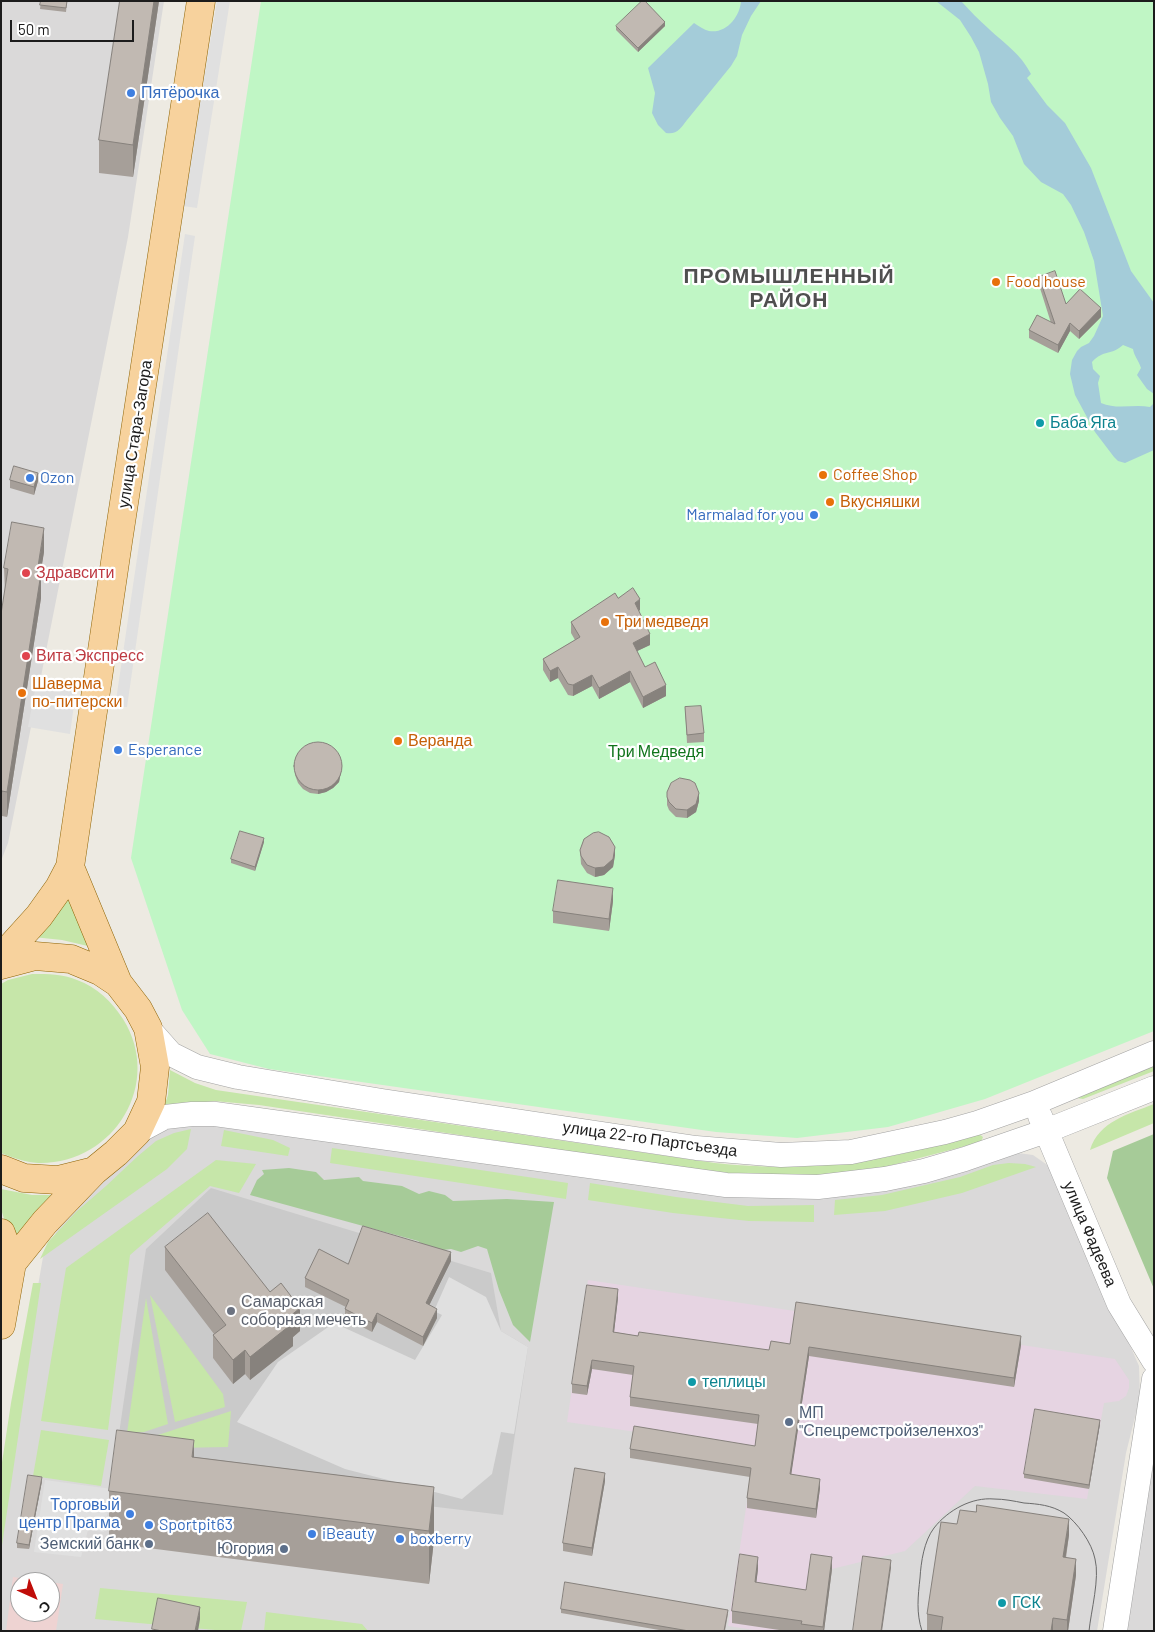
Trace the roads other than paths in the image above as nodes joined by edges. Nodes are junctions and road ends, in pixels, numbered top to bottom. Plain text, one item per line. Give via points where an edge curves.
1 (201, 1) edge
2 (70, 867) junction
3 (1, 958) edge
4 (1, 965) edge
5 (118, 983) junction
6 (148, 1028) junction
7 (1154, 1053) edge
8 (1154, 1088) edge
9 (1034, 1103) junction
10 (1046, 1131) junction
11 (137, 1132) junction
12 (1, 1169) edge
13 (94, 1171) junction
14 (1, 1233) edge
15 (12, 1263) junction
16 (1, 1325) edge
17 (1154, 1361) edge
18 (1154, 1379) edge
19 (1115, 1631) edge

1 - 2 main road, улица Стара-Загора
2 - 3 main road, улица Стара-Загора via 39,916
2 - 5 main road
4 - 5 main road via 34,956 72,959
5 - 6 main road via 138,1008
6 - 9 street, улица 22-го Партсъезда via 171,1054 197,1067 238,1077 715,1150 782,1155 851,1152 945,1132
6 - 11 main road via 155,1068 151,1102
7 - 9 street, улица 22-го Партсъезда
8 - 10 street
9 - 10 street, улица Фадеева
10 - 11 street via 924,1171 818,1187 726,1185 215,1114 165,1117
10 - 17 street, улица Фадеева via 1120,1304
11 - 13 main road
12 - 13 main road via 24,1178 58,1180
13 - 15 main road via 45,1222
14 - 15 main road
15 - 16 main road
18 - 19 street

